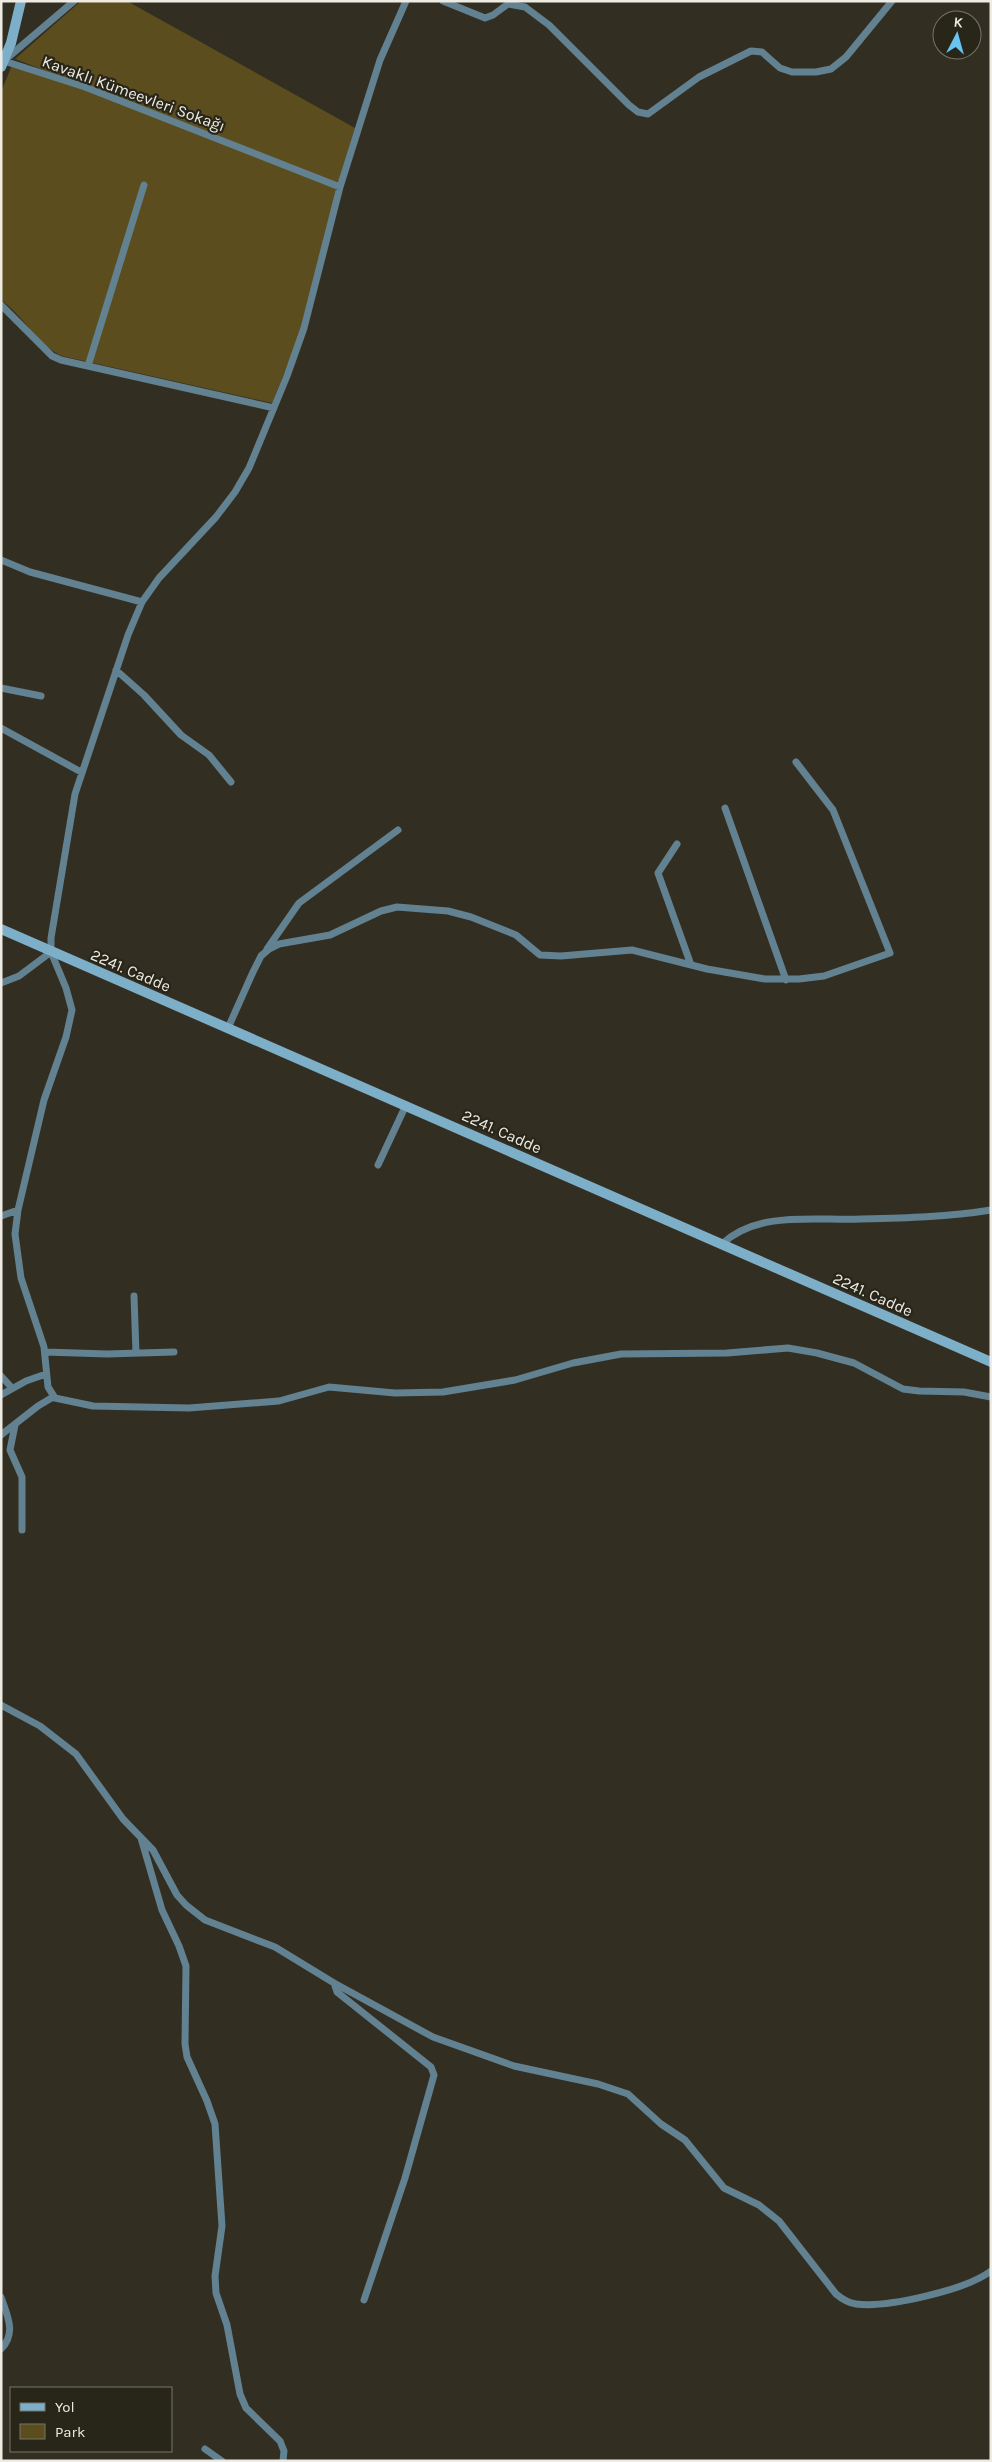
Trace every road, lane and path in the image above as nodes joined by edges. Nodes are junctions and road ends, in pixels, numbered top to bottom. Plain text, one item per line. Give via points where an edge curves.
1 (22, 1) edge
2 (74, 1) edge
3 (406, 1) edge
4 (443, 1) edge
5 (892, 1) edge
6 (2, 64) edge
7 (144, 186) dead end
8 (340, 187) junction
9 (1, 306) edge
10 (88, 366) junction
11 (274, 408) junction
12 (1, 560) edge
13 (142, 602) junction
14 (116, 670) junction
15 (1, 688) edge
16 (41, 696) dead end
17 (1, 728) edge
18 (796, 762) dead end
19 (81, 772) junction
20 (230, 782) dead end
21 (726, 808) dead end
22 (398, 830) dead end
23 (677, 844) dead end
24 (1, 929) edge
25 (51, 952) junction
26 (264, 953) junction
27 (691, 965) junction
28 (786, 980) junction
29 (2, 983) edge
30 (228, 1028) junction
31 (406, 1105) junction
32 (378, 1165) dead end
33 (18, 1210) junction
34 (991, 1210) edge
35 (1, 1216) edge
36 (722, 1244) junction
37 (134, 1296) dead end
38 (45, 1352) junction
39 (174, 1352) dead end
40 (136, 1353) junction
41 (991, 1362) edge
42 (46, 1374) junction
43 (1, 1376) edge
44 (12, 1388) junction
45 (1, 1395) edge
46 (53, 1397) junction
47 (991, 1397) edge
48 (15, 1425) junction
49 (1, 1434) edge
50 (22, 1530) dead end
51 (1, 1705) edge
52 (141, 1838) junction
53 (334, 1983) junction
54 (991, 2271) edge
55 (1, 2297) edge
56 (364, 2300) dead end
57 (1, 2349) edge
58 (205, 2449) dead end
59 (222, 2461) edge
60 (283, 2461) edge

1 - 6 street
2 - 6 street, Kavaklı Kümeevleri Sokağı
3 - 8 street via 380,60
4 - 5 street via 485,18 508,4 526,7 549,25 629,105 648,114 675,92 751,51 762,52 780,68 792,72 831,69 846,57
6 - 8 street, Kavaklı Kümeevleri Sokağı via 94,90
7 - 10 street
8 - 11 street via 309,311
9 - 10 street via 52,356
10 - 11 street
11 - 13 street via 249,468 232,497 169,566
12 - 13 street via 30,572
13 - 14 street
14 - 19 street
14 - 20 street via 181,734 209,755
15 - 16 street
17 - 19 street
18 - 28 street via 833,810 890,953 824,976
19 - 25 street via 70,816
21 - 28 street
22 - 26 street via 299,903
23 - 27 street via 658,873
24 - 25 street, 2241. Cadde
25 - 29 street via 19,976
25 - 30 street, 2241. Cadde
25 - 33 street via 72,1010 44,1100
26 - 27 street via 279,944 339,932 397,907 448,911 471,917 516,935 540,955 632,950
26 - 30 street via 252,972
27 - 28 street
30 - 31 street, 2241. Cadde
31 - 32 street
31 - 36 street, 2241. Cadde
33 - 35 street
33 - 38 street via 16,1234 21,1278
34 - 36 street via 953,1215 778,1220 731,1235
36 - 41 street, 2241. Cadde
37 - 40 street
38 - 40 street
38 - 42 street
39 - 40 street
42 - 44 street
42 - 46 street
43 - 44 street
44 - 45 street
46 - 47 street via 93,1406 189,1408 279,1401 329,1387 396,1393 444,1392 516,1380 573,1363 621,1354 727,1354 788,1348 854,1363 903,1389 964,1392
46 - 48 street
48 - 49 street
48 - 50 street via 10,1450 22,1477
51 - 52 street via 40,1726 66,1745
52 - 53 street via 158,1857 177,1895 195,1913 220,1927 275,1947
52 - 60 street via 162,1910 186,1966 187,2057 215,2124 222,2226 215,2276 216,2293 227,2325 240,2394 246,2408 280,2441
53 - 54 street via 419,2031 464,2050 532,2071 598,2084 628,2094 660,2124 685,2140 724,2188 759,2205 779,2221 836,2294 846,2301 878,2303 927,2295 968,2285
53 - 56 street via 337,1992 431,2067 434,2075 405,2178
55 - 57 street via 11,2329 8,2341
58 - 59 street

